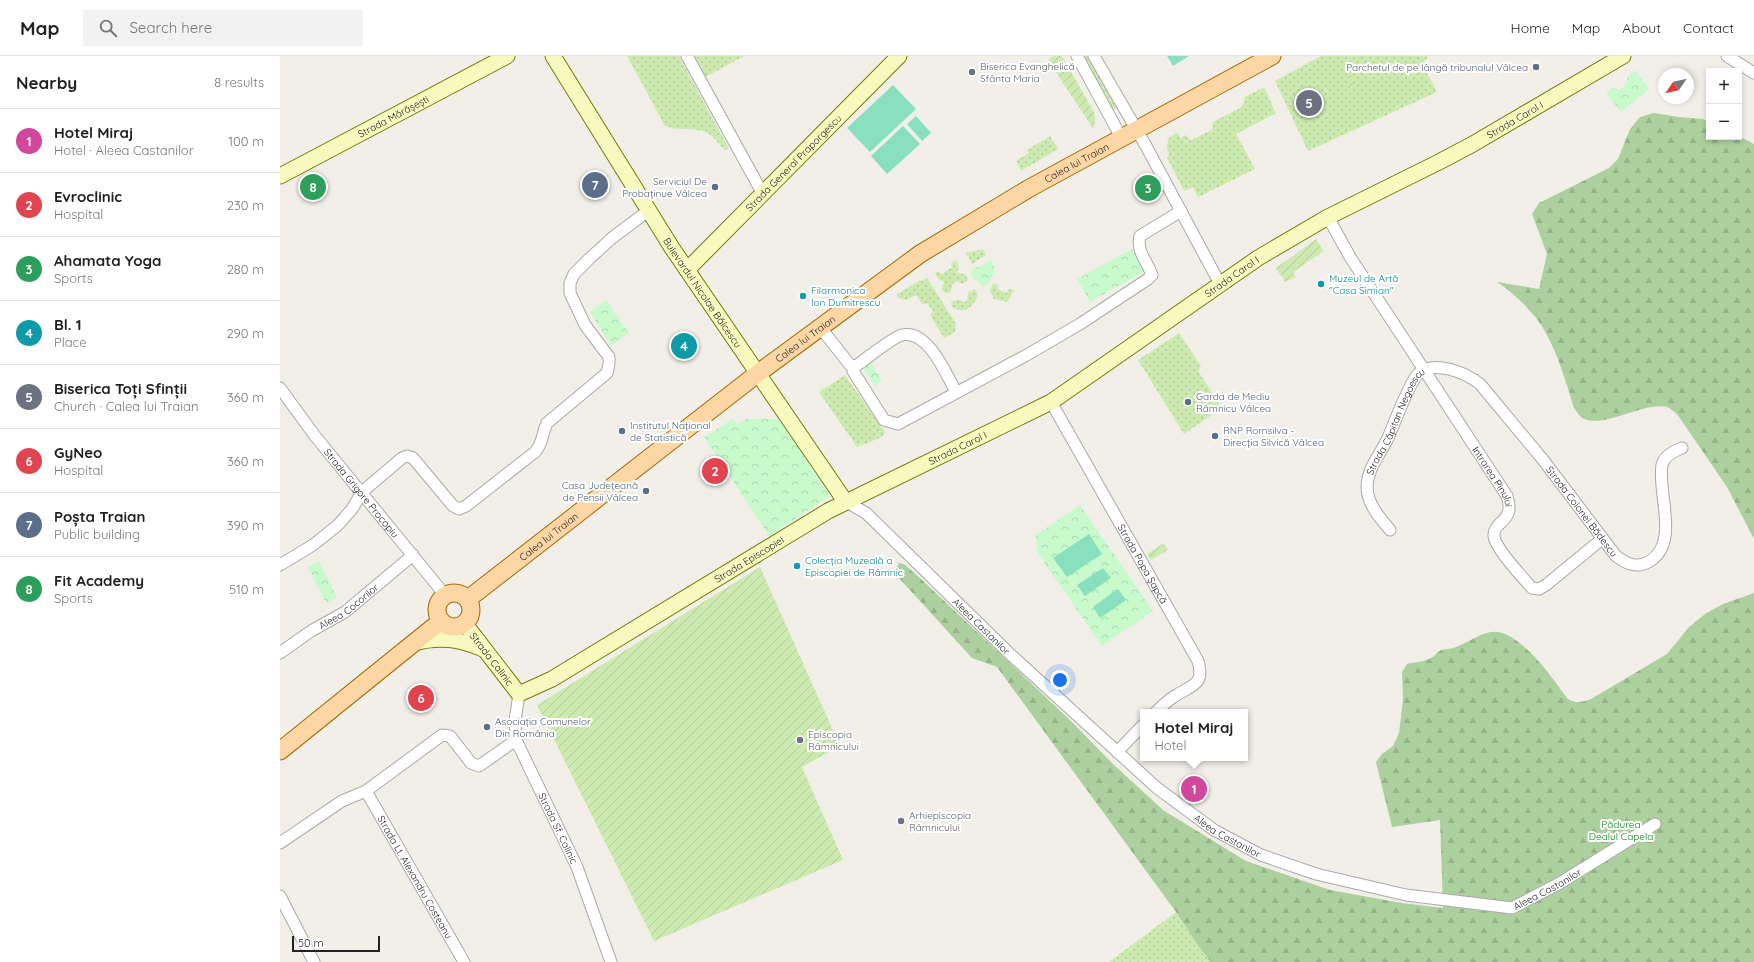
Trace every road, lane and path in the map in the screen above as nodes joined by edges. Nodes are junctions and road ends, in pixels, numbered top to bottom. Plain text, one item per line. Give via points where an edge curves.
1 (507, 56) edge
2 (553, 56) edge
3 (687, 56) edge
4 (899, 56) edge
5 (1077, 56) edge
6 (1094, 56) edge
7 (1272, 56) edge
8 (1623, 56) edge
9 (1727, 56) edge
10 (1754, 73) edge
11 (1128, 133) junction
12 (280, 176) edge
13 (763, 194) junction
14 (648, 211) junction
15 (1181, 211) junction
16 (1328, 216) junction
17 (687, 270) junction
18 (1220, 284) junction
19 (820, 327) junction
20 (1425, 370) junction
21 (853, 371) dead end
22 (757, 374) junction
23 (280, 389) edge
24 (956, 392) junction
25 (1051, 402) junction
26 (1682, 448) dead end
27 (362, 492) junction
28 (845, 501) junction
29 (1390, 530) dead end
30 (1602, 538) junction
31 (413, 555) junction
32 (280, 565) edge
33 (445, 595) junction
34 (468, 599) junction
35 (441, 621) junction
36 (465, 624) junction
37 (414, 643) junction
38 (483, 649) junction
39 (280, 653) edge
40 (519, 694) junction
41 (1159, 709) edge
42 (1140, 728) edge
43 (516, 740) junction
44 (280, 751) edge
45 (1117, 752) junction
46 (366, 791) junction
47 (1655, 824) dead end
48 (280, 842) edge
49 (280, 896) edge
50 (314, 962) edge
51 (464, 962) edge
52 (611, 962) edge

1 - 12 street, Strada Mărășești
2 - 14 street, Bulevardul Nicolae Bălcescu
3 - 13 street
4 - 13 street, Strada General Praporgescu
5 - 11 street
6 - 11 street
7 - 11 main road, Calea lui Traian
8 - 16 street, Strada Carol I via 1446,158
9 - 10 street
11 - 15 street
11 - 19 main road, Calea lui Traian via 939,241
13 - 17 street, Strada General Praporgescu
14 - 17 street, Bulevardul Nicolae Bălcescu
14 - 27 street via 612,238 574,274 570,283 570,293 585,325 609,357 610,364 607,373 547,423 542,432 539,448 535,452 459,509 453,506 413,458 407,456 396,462
15 - 18 street
15 - 24 street via 1140,236 1140,251 1152,275 1148,279 1080,324
16 - 18 street, Strada Carol I
16 - 20 street, Strada Căpitan Negoescu via 1350,257
17 - 22 street, Bulevardul Nicolae Bălcescu
18 - 25 street, Strada Carol I
19 - 22 main road, Calea lui Traian
19 - 24 street via 850,365 856,366 901,335 911,334 929,346
20 - 29 street, Strada Căpitan Negoescu via 1415,377 1386,443 1370,468 1369,498 1372,507
20 - 30 street, Strada Colonel Bădescu via 1458,371 1480,384 1562,483
20 - 30 street, Intrarea Pinului via 1507,496 1510,506 1508,515 1495,530 1494,536 1502,552 1532,588 1539,589 1546,585
21 - 24 street via 884,420 890,423 898,424
22 - 28 street
22 - 34 main road, Calea lui Traian
23 - 27 street, Strada Grigore Procopiu
25 - 28 street, Strada Carol I
25 - 41 street, Strada Popa Șapcă via 1198,661 1200,673 1197,682 1174,696
26 - 30 street, Strada Colonel Bădescu via 1669,455 1662,465 1665,525 1657,554 1645,564 1627,564 1616,556
27 - 31 street, Strada Grigore Procopiu
27 - 32 street via 338,525 313,545
28 - 40 street, Strada Episcopiei via 552,679
28 - 45 street, Aleea Castanilor via 871,519 1009,653
31 - 33 street, Strada Grigore Procopiu
31 - 39 street, Aleea Cocorilor via 344,612
33 - 34 main road via 455,593
33 - 35 main road via 440,599 437,610
34 - 36 main road via 471,615
35 - 36 main road via 455,628
35 - 37 main road
36 - 38 street, Strada Calinic
37 - 38 street via 441,638 470,643
37 - 44 main road
38 - 40 street, Strada Calinic
40 - 43 street, Strada Sf. Calinic via 515,721
42 - 45 street
43 - 46 street via 479,766 471,763 450,736 442,735
43 - 52 street, Strada Sf. Calinic via 577,867
45 - 47 street, Aleea Castanilor via 1186,811 1214,830 1261,855 1316,874 1406,895 1512,908 1560,883
46 - 48 street via 342,801
46 - 51 street, Strada Lt. Alexandru Costeanu
49 - 50 street

